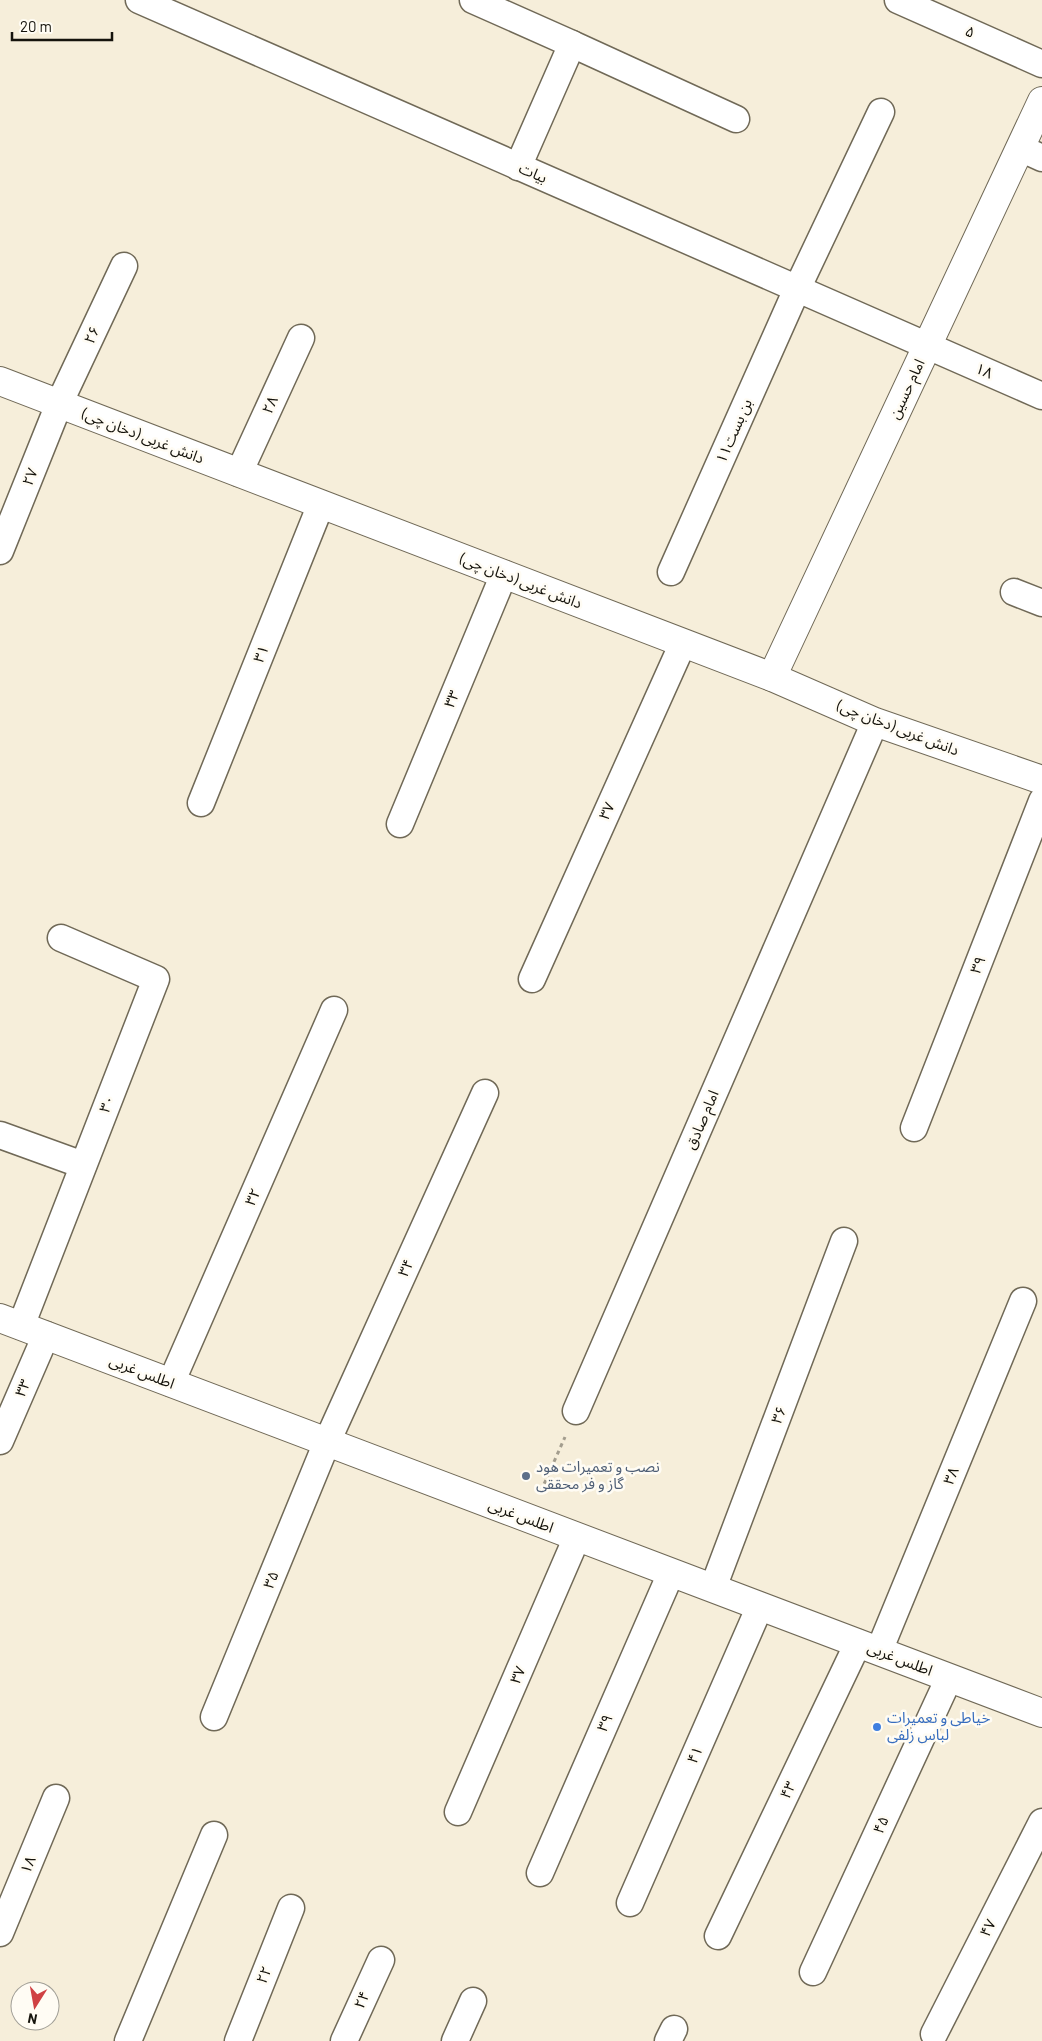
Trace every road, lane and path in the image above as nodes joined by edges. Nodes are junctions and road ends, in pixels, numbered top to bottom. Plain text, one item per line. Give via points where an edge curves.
1 (139, 0) edge
2 (474, 0) edge
3 (898, 0) edge
4 (572, 44) junction
5 (1042, 64) edge
6 (1042, 101) edge
7 (881, 112) dead end
8 (736, 119) dead end
9 (1031, 153) edge
10 (518, 167) junction
11 (124, 266) dead end
12 (797, 289) junction
13 (300, 338) dead end
14 (927, 347) junction
15 (0, 381) edge
16 (1042, 396) edge
17 (59, 404) junction
18 (239, 473) junction
19 (321, 504) junction
20 (0, 551) edge
21 (671, 572) dead end
22 (504, 574) junction
23 (1014, 592) dead end
24 (1042, 603) edge
25 (683, 643) junction
26 (772, 677) junction
27 (875, 722) junction
28 (1042, 780) edge
29 (1042, 801) edge
30 (201, 803) dead end
31 (400, 824) dead end
32 (60, 938) dead end
33 (532, 979) dead end
34 (334, 1010) dead end
35 (485, 1093) dead end
36 (914, 1128) dead end
37 (0, 1134) edge
38 (83, 1165) junction
39 (844, 1241) dead end
40 (1023, 1301) dead end
41 (22, 1327) edge
42 (171, 1383) junction
43 (576, 1411) joint
44 (0, 1440) edge
45 (327, 1442) junction
46 (529, 1519) junction
47 (577, 1537) junction
48 (671, 1573) junction
49 (713, 1588) junction
50 (760, 1606) junction
51 (869, 1647) junction
52 (949, 1678) junction
53 (1042, 1713) edge
54 (214, 1717) dead end
55 (56, 1798) dead end
56 (458, 1812) dead end
57 (1042, 1822) edge
58 (214, 1835) dead end
59 (540, 1873) dead end
60 (630, 1903) dead end
61 (291, 1908) dead end
62 (0, 1933) edge
63 (718, 1936) dead end
64 (381, 1960) dead end
65 (813, 1972) dead end
66 (473, 2001) dead end
67 (934, 2034) dead end
68 (128, 2041) edge
69 (238, 2041) edge
70 (344, 2041) edge
71 (455, 2041) edge

1 - 10 street, بیات
2 - 4 street
3 - 5 street, ۵
4 - 8 street
4 - 10 street
6 - 9 street, امام حسین
7 - 12 street, بن بست۱۱
9 - 14 street, امام حسین
10 - 12 street, بیات
11 - 17 street, ۲۶
12 - 14 street, بیات
12 - 21 street, بن بست۱۱
13 - 18 street, ۲۸
14 - 16 street, ۱۸
14 - 26 street, امام حسین
15 - 17 street, دانش غربی (دخان چی)
17 - 18 street, دانش غربی (دخان چی)
17 - 20 street, ۲۷
18 - 19 street, دانش غربی (دخان چی)
19 - 22 street, دانش غربی (دخان چی)
19 - 30 street, ۳۱
22 - 25 street, دانش غربی (دخان چی)
22 - 31 street, ۳۳
23 - 24 street
25 - 26 street, دانش غربی (دخان چی)
25 - 33 street, ۳۷
26 - 27 street, دانش غربی (دخان چی)
27 - 28 street, دانش غربی (دخان چی)
27 - 43 street, امام صادق
29 - 36 street, ۳۹
32 - 38 street, ۳۰ via 156,979
34 - 42 street, ۳۲
35 - 45 street, ۳۴
37 - 38 street
38 - 41 street, ۳۰
39 - 49 street, ۳۶
40 - 51 street, ۳۸
41 - 42 street, اطلس غربی
41 - 44 street, ۳۳
42 - 45 street, اطلس غربی
43 - 46 path
45 - 46 street, اطلس غربی
45 - 54 street, ۳۵
46 - 47 street, اطلس غربی
47 - 48 street, اطلس غربی
47 - 56 street, ۳۷
48 - 49 street, اطلس غربی
48 - 59 street, ۳۹
49 - 50 street, اطلس غربی
50 - 51 street, اطلس غربی
50 - 60 street, ۴۱
51 - 52 street, اطلس غربی
51 - 63 street, ۴۳
52 - 53 street, اطلس غربی
52 - 65 street, ۴۵
55 - 62 street, ۱۸
57 - 67 street, ۴۷
58 - 68 street
61 - 69 street, ۲۲
64 - 70 street, ۲۴
66 - 71 street

